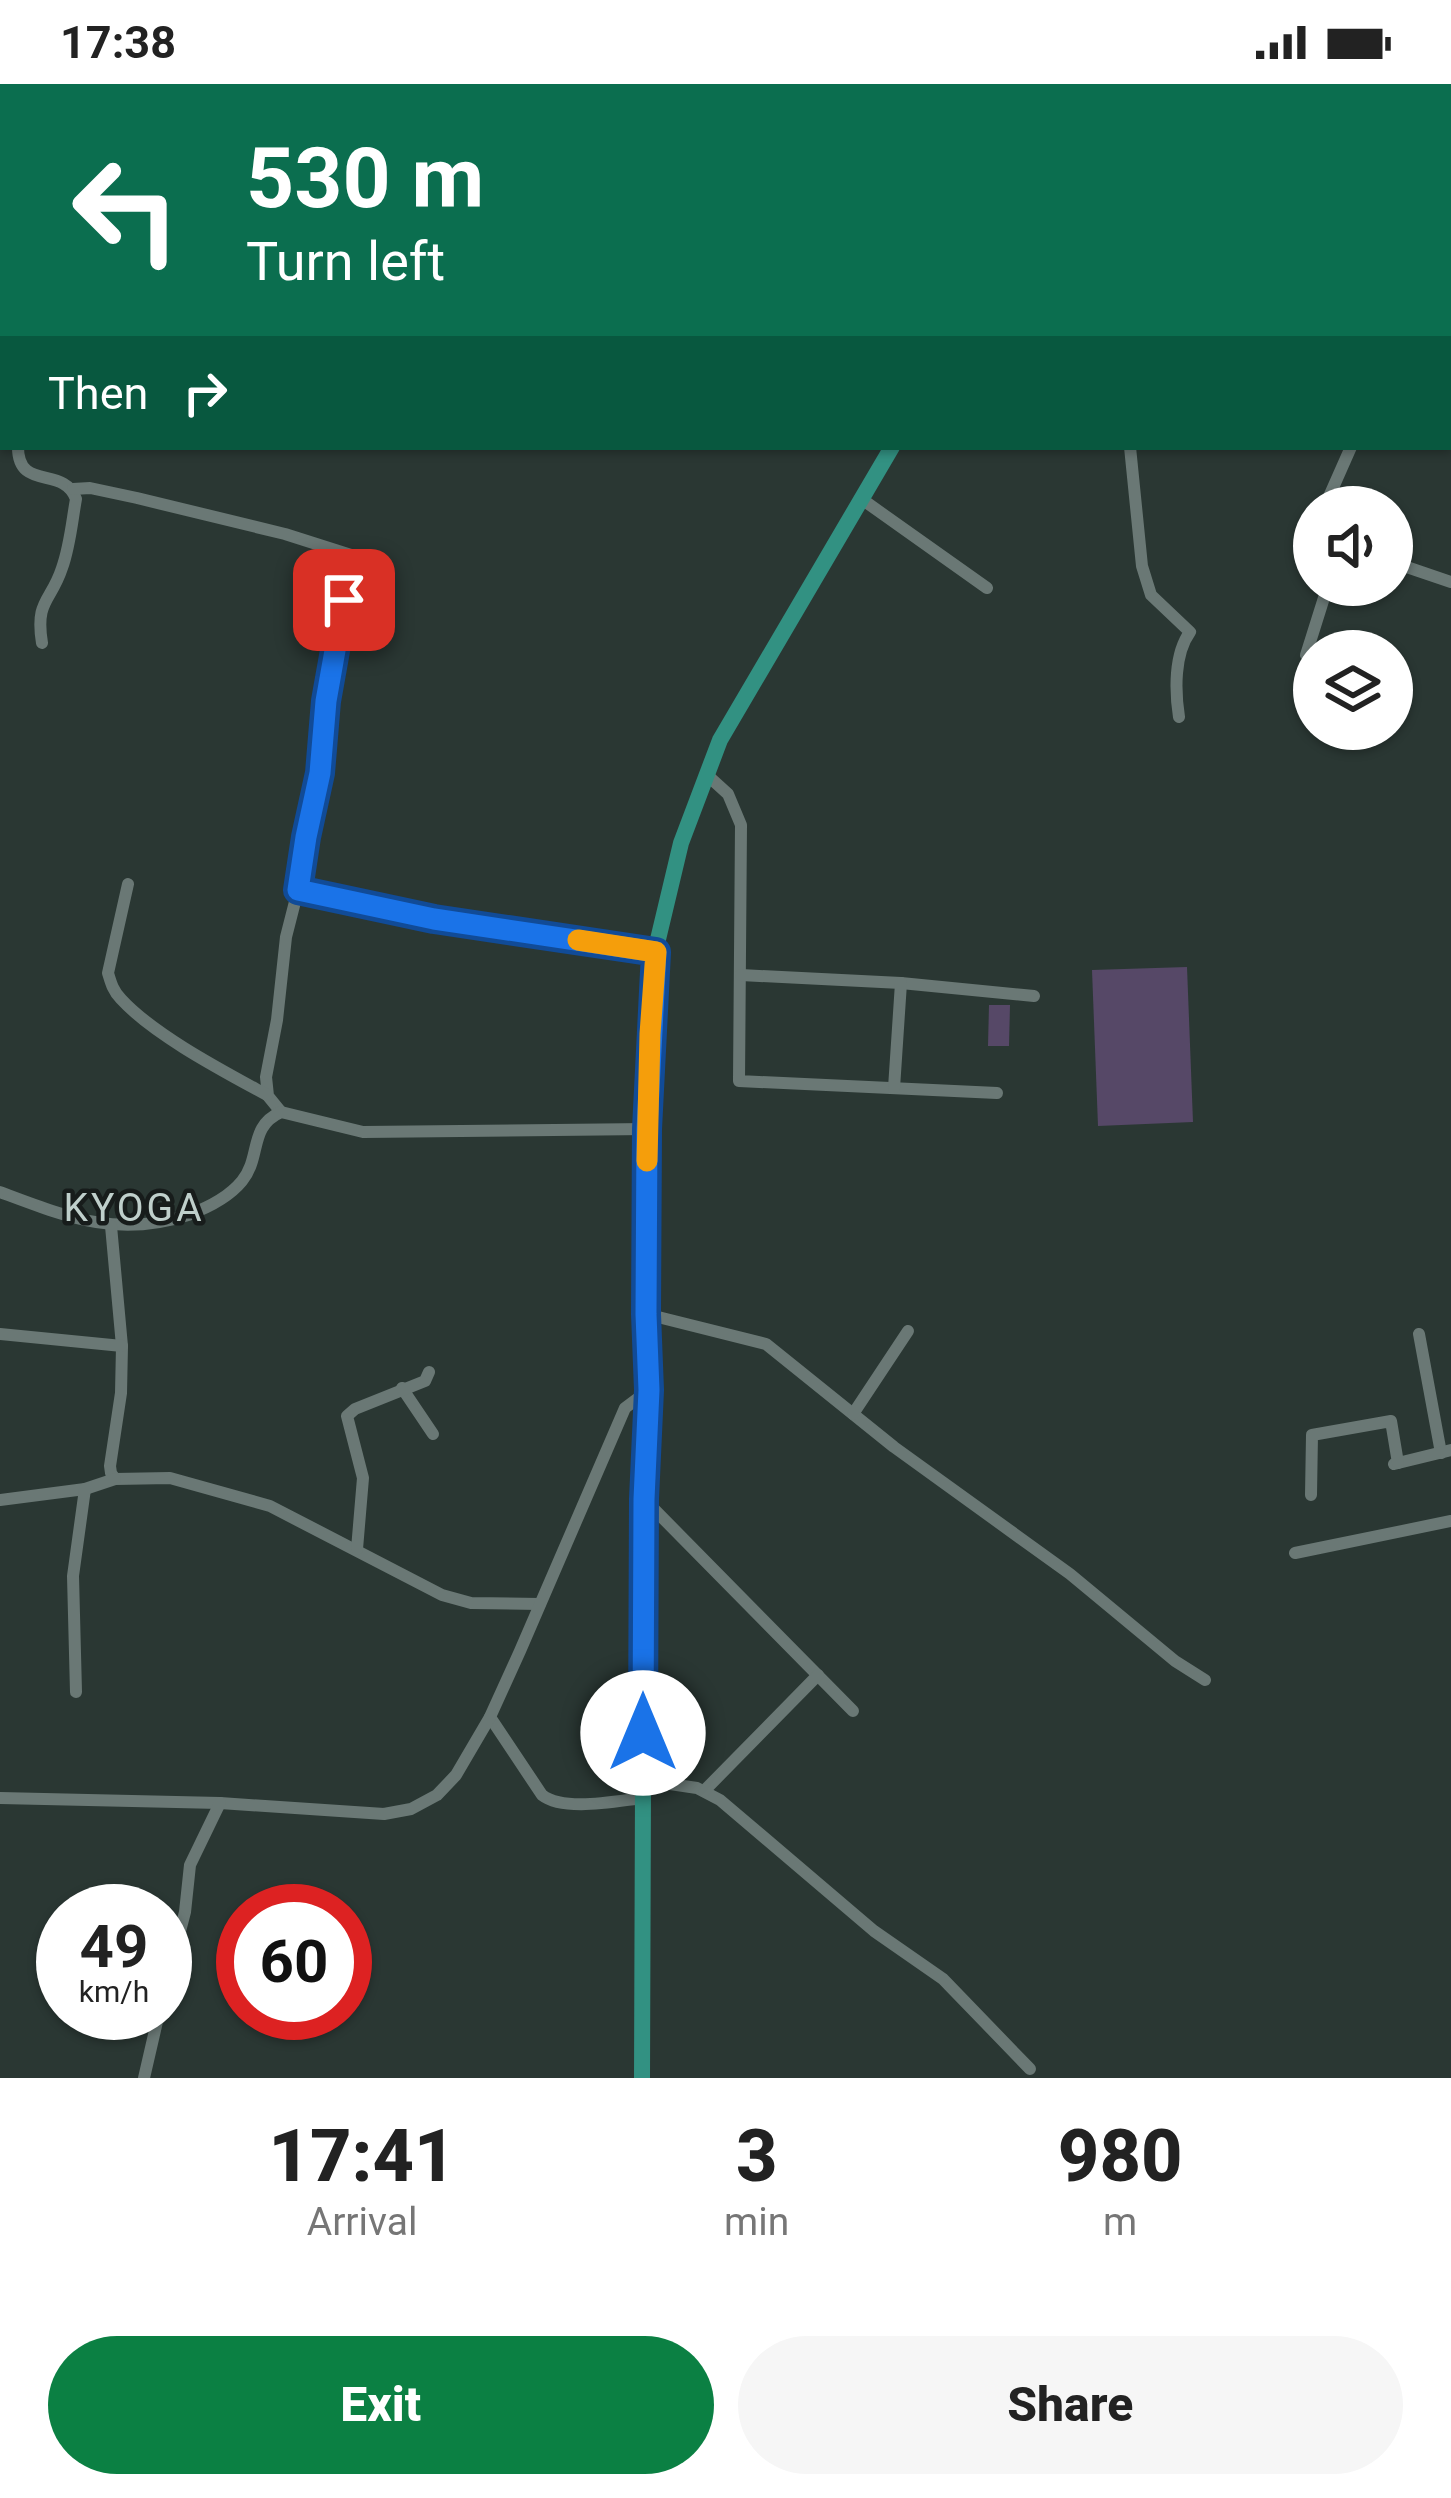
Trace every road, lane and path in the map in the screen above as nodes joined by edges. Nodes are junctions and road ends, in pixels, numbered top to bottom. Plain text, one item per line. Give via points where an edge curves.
1 (18, 450) edge
2 (890, 450) edge
3 (1130, 450) edge
4 (1351, 450) edge
5 (1334, 486) edge
6 (73, 489) junction
7 (863, 500) junction
8 (1413, 569) edge
9 (1451, 582) edge
10 (987, 588) dead end
11 (42, 643) dead end
12 (1179, 717) dead end
13 (706, 774) junction
14 (128, 884) dead end
15 (298, 890) junction
16 (656, 952) junction
17 (741, 975) junction
18 (901, 983) junction
19 (1034, 996) dead end
20 (895, 1088) junction
21 (997, 1093) dead end
22 (268, 1096) junction
23 (281, 1112) junction
24 (647, 1129) junction
25 (0, 1192) edge
26 (111, 1226) junction
27 (646, 1314) junction
28 (908, 1330) dead end
29 (0, 1334) edge
30 (1419, 1334) dead end
31 (122, 1346) junction
32 (429, 1372) dead end
33 (402, 1388) junction
34 (649, 1390) junction
35 (853, 1414) junction
36 (434, 1434) dead end
37 (1446, 1451) edge
38 (116, 1479) junction
39 (85, 1489) junction
40 (1311, 1496) dead end
41 (644, 1499) junction
42 (0, 1500) edge
43 (1451, 1521) edge
44 (357, 1549) junction
45 (1295, 1552) dead end
46 (540, 1604) junction
47 (818, 1676) junction
48 (1205, 1680) dead end
49 (76, 1692) dead end
50 (853, 1711) dead end
51 (490, 1717) junction
52 (643, 1789) junction
53 (704, 1791) junction
54 (0, 1798) edge
55 (220, 1803) junction
56 (188, 1884) edge
57 (153, 2040) edge
58 (1030, 2068) dead end
59 (144, 2078) edge
60 (642, 2078) edge

1 - 6 street via 29,472
2 - 7 main road
3 - 12 street via 1151,595 1190,632 1179,659
4 - 5 street
6 - 11 street via 62,571 41,607
6 - 15 street via 137,497 351,555
7 - 10 street
7 - 13 main road
8 - 9 street
13 - 16 main road
13 - 17 street via 728,794 741,825
14 - 22 street via 108,973 112,988 146,1020
15 - 16 street
15 - 22 street
16 - 24 main road
17 - 18 street
17 - 20 street via 739,1081
18 - 19 street
18 - 20 street
20 - 21 street
22 - 23 street
23 - 24 street via 363,1132
23 - 26 street via 265,1121 244,1179 224,1198 168,1221
24 - 27 main road
25 - 26 street
26 - 31 street
27 - 34 main road
27 - 35 street via 766,1344
28 - 35 street
29 - 31 street
30 - 37 street
31 - 38 street via 110,1466
32 - 33 street
33 - 36 street
33 - 44 street via 347,1416 363,1478
34 - 41 main road
34 - 46 street via 625,1408
35 - 48 street
37 - 40 street via 1394,1464 1390,1421 1312,1435
38 - 39 street
38 - 44 street via 170,1478 234,1494
39 - 42 street
39 - 49 street via 73,1576
41 - 47 street
41 - 52 main road
43 - 45 street
44 - 46 street via 471,1603
46 - 51 street
47 - 50 street
47 - 53 street
51 - 52 street via 549,1802
51 - 55 street via 456,1775 411,1810
52 - 53 street
52 - 60 main road
53 - 58 street via 943,1979
54 - 55 street
55 - 56 street
57 - 59 street

